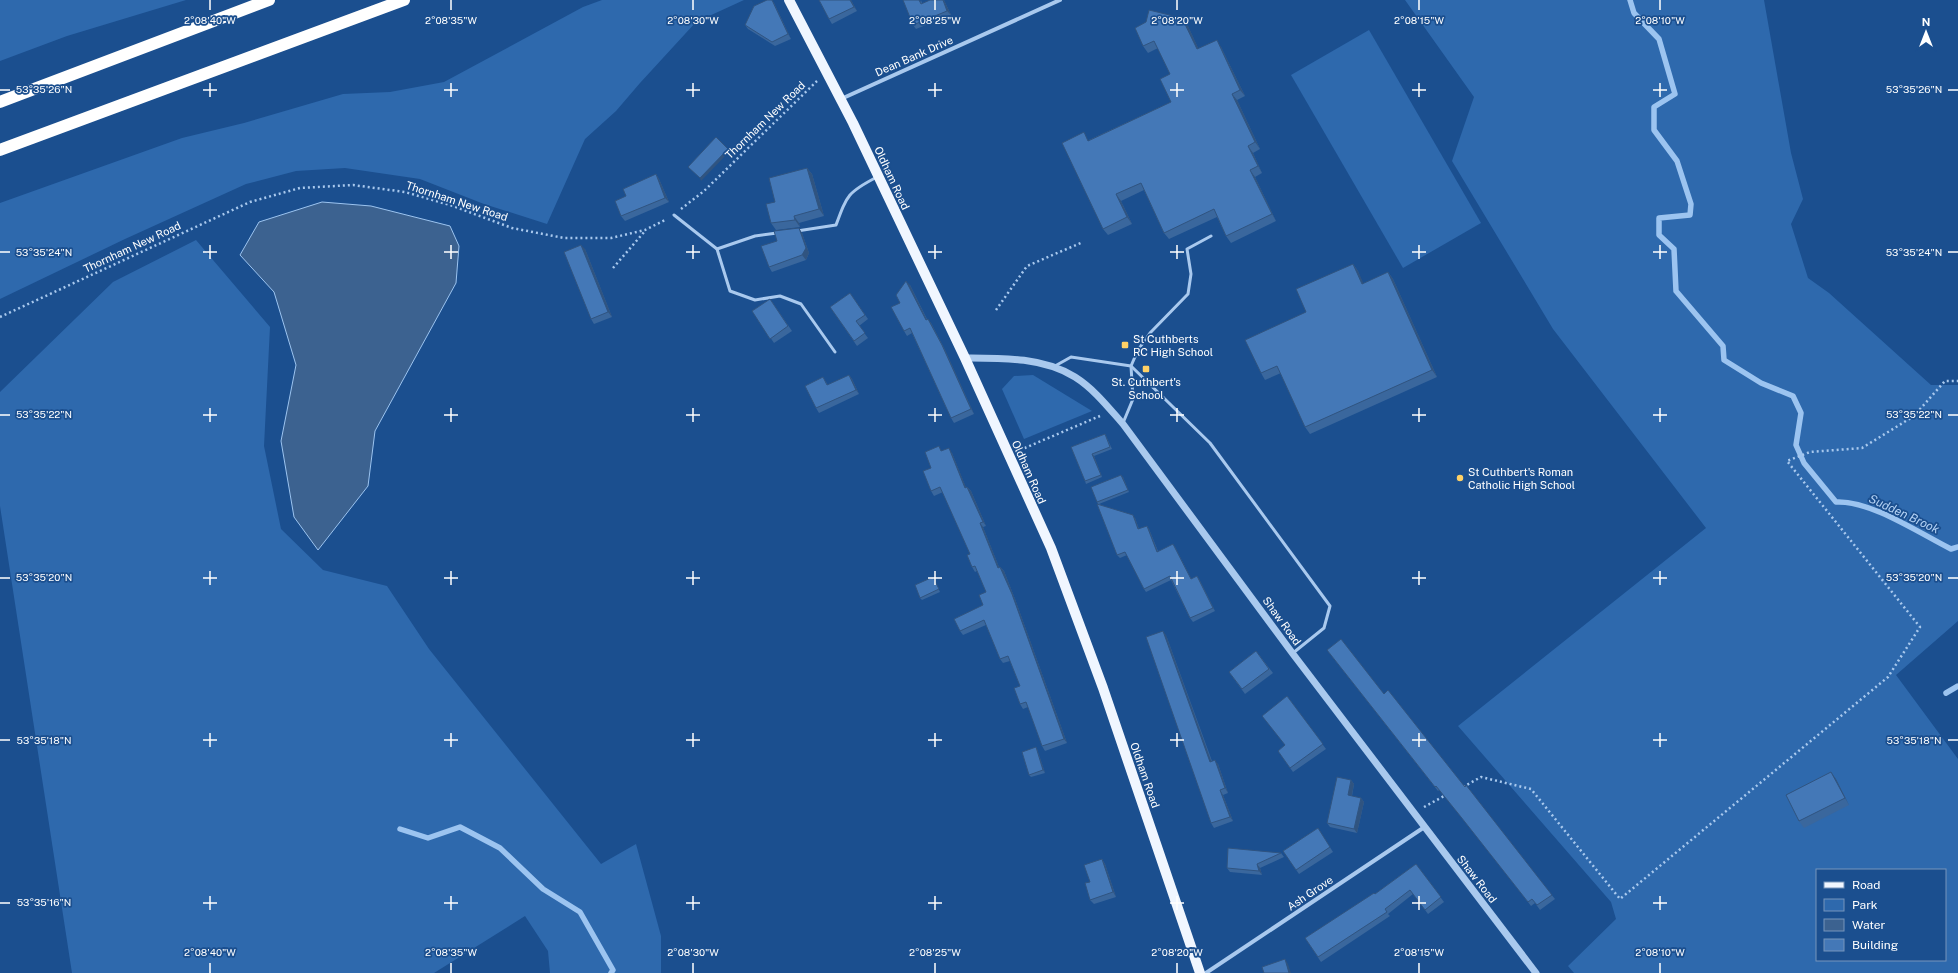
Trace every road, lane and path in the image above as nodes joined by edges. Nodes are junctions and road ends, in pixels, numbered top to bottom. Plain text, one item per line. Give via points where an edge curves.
1 (269, 0) edge
2 (404, 0) edge
3 (789, 0) edge
4 (1060, 0) edge
5 (826, 72) junction
6 (840, 99) junction
7 (0, 102) edge
8 (0, 150) edge
9 (878, 176) junction
10 (674, 215) junction
11 (645, 230) junction
12 (792, 231) edge
13 (785, 232) edge
14 (1211, 236) dead end
15 (1083, 242) dead end
16 (717, 249) junction
17 (613, 268) dead end
18 (996, 310) dead end
19 (0, 317) edge
20 (835, 352) dead end
21 (965, 358) junction
22 (1131, 366) junction
23 (1054, 367) junction
24 (1958, 381) edge
25 (1112, 411) junction
26 (1123, 424) junction
27 (1009, 455) junction
28 (1293, 654) junction
29 (1456, 790) edge
30 (1450, 793) edge
31 (1414, 814) junction
32 (1423, 828) junction
33 (1200, 973) edge
34 (1206, 973) edge
35 (1536, 973) edge

1 - 7 highway
2 - 8 highway
3 - 5 main road, Oldham Road
4 - 6 street, Dean Bank Drive
5 - 6 main road, Oldham Road
5 - 10 path, Thornham New Road via 704,191
6 - 9 main road, Oldham Road
9 - 12 lane via 854,189 844,203 836,225
9 - 21 main road, Oldham Road
10 - 11 path, Thornham New Road
10 - 16 lane
11 - 17 path
11 - 19 path, Thornham New Road via 611,238 564,238 512,228 453,206 405,192 353,184 300,188 250,202
13 - 16 lane via 755,236
14 - 22 lane via 1187,249 1191,274 1188,294 1150,333
15 - 18 path via 1027,266
16 - 20 lane via 730,291 755,300 780,296 801,304
21 - 23 street, Shaw Road via 1012,358
21 - 27 main road, Oldham Road
22 - 23 lane via 1071,357
22 - 26 lane via 1133,399
22 - 28 lane via 1210,443 1330,606 1324,628
23 - 25 street, Shaw Road via 1075,377 1099,396
24 - 29 path via 1945,381 1914,416 1862,448 1810,452 1787,461 1920,627 1888,677 1620,898 1531,789 1481,777
25 - 26 street, Shaw Road
25 - 27 path
26 - 28 street, Shaw Road
27 - 33 main road, Oldham Road via 1051,548 1103,688
28 - 31 street, Shaw Road
30 - 31 path
31 - 32 street, Shaw Road
32 - 34 street, Ash Grove
32 - 35 street, Shaw Road

